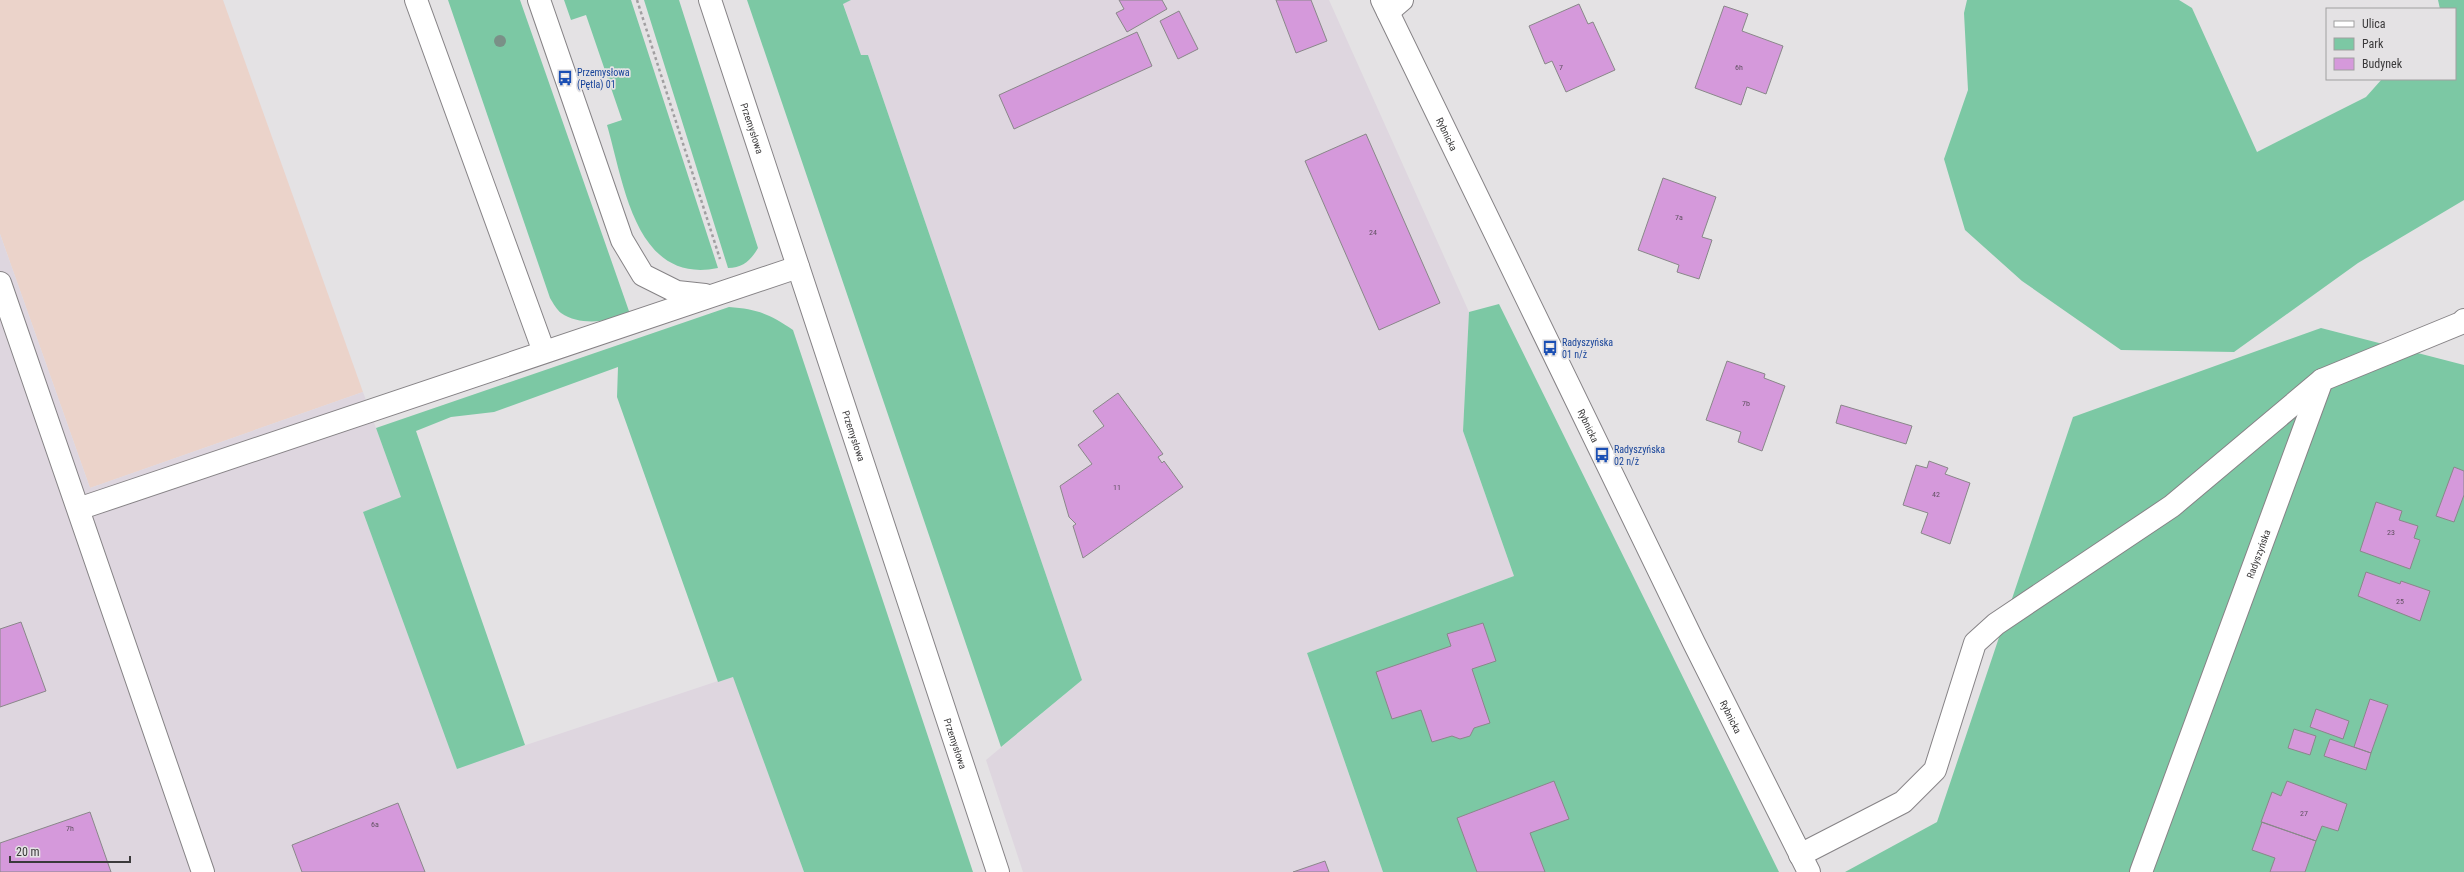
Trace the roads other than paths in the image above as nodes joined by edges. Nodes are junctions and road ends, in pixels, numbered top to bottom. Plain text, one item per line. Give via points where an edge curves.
1 (416, 0) edge
2 (539, 0) edge
3 (710, 0) edge
4 (1390, 4) edge
5 (798, 267) junction
6 (0, 283) edge
7 (721, 293) junction
8 (2464, 320) edge
9 (544, 352) junction
10 (2322, 380) junction
11 (78, 509) junction
12 (1805, 864) edge
13 (203, 872) edge
14 (998, 872) edge
15 (2141, 872) edge

1 - 9 street
2 - 7 street via 622,240 643,275 677,292
3 - 5 street, Przemysłowa
4 - 12 street, Rybnicka via 1694,643
5 - 7 street
5 - 14 street, Przemysłowa
6 - 11 street
7 - 9 street
8 - 10 street via 2461,324
9 - 11 street
10 - 12 street via 2172,506 1991,629 1975,643 1935,770 1903,802
10 - 15 street, Radyszyńska
11 - 13 street

